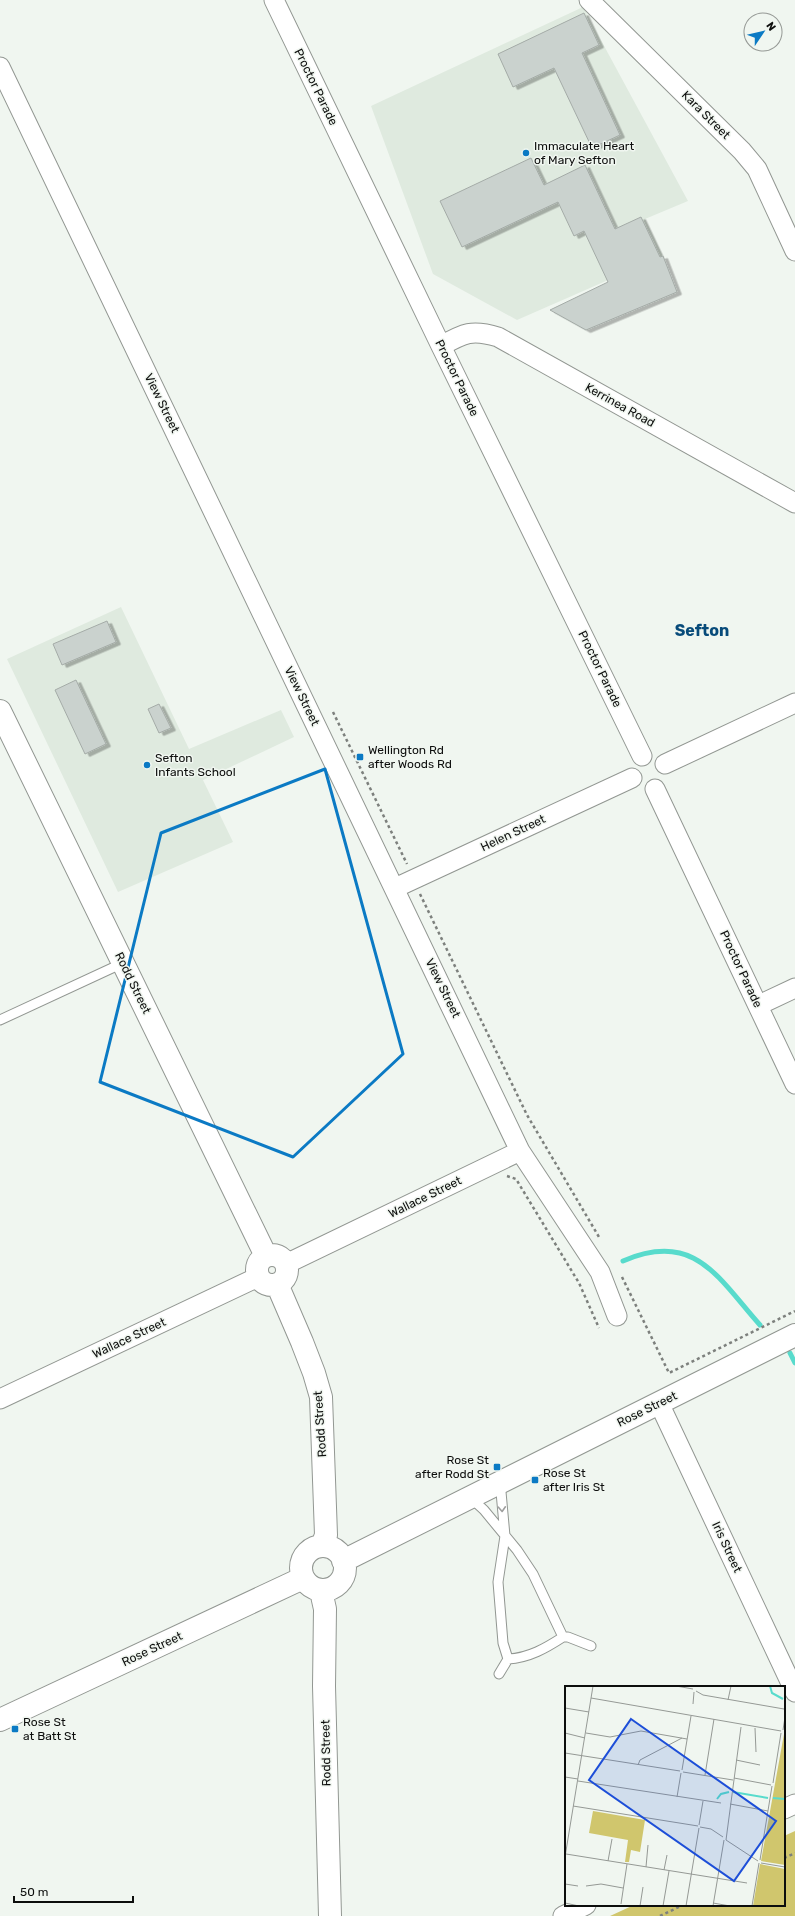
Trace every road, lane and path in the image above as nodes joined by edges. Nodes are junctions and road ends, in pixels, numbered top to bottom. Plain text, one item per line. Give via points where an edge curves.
1 (274, 0) edge
2 (589, 0) edge
3 (0, 67) edge
4 (795, 250) edge
5 (441, 346) junction
6 (795, 503) edge
7 (795, 703) edge
8 (0, 711) edge
9 (333, 712) dead end
10 (642, 756) junction
11 (665, 764) junction
12 (632, 778) junction
13 (656, 789) junction
14 (413, 879) junction
15 (394, 888) junction
16 (123, 963) junction
17 (795, 988) edge
18 (759, 1005) junction
19 (0, 1020) edge
20 (795, 1084) edge
21 (520, 1151) junction
22 (504, 1175) dead end
23 (600, 1238) dead end
24 (266, 1256) junction
25 (286, 1264) junction
26 (621, 1274) dead end
27 (268, 1281) junction
28 (795, 1311) edge
29 (617, 1316) dead end
30 (599, 1328) dead end
31 (795, 1335) edge
32 (0, 1400) edge
33 (659, 1403) junction
34 (498, 1482) junction
35 (470, 1497) junction
36 (505, 1536) junction
37 (322, 1546) junction
38 (343, 1560) junction
39 (303, 1578) junction
40 (321, 1591) junction
41 (563, 1637) junction
42 (591, 1646) dead end
43 (508, 1659) junction
44 (499, 1674) dead end
45 (795, 1692) edge
46 (0, 1720) edge
47 (795, 1804) edge
48 (785, 1809) edge
49 (795, 1853) edge
50 (785, 1858) edge
51 (584, 1906) edge
52 (681, 1906) edge
53 (330, 1916) edge
54 (563, 1916) edge
55 (660, 1916) edge

1 - 5 street, Proctor Parade
2 - 4 street, Kara Street via 724,132 757,169
3 - 15 street, View Street
5 - 6 street, Kerrinea Road via 460,335 481,332 498,337
5 - 10 street, Proctor Parade
7 - 11 street
8 - 16 street, Rodd Street
9 - 14 path
10 - 11 street via 654,755
10 - 12 street via 634,763
11 - 13 street via 667,777
12 - 13 street via 642,789
12 - 14 street, Helen Street
13 - 18 street, Proctor Parade
14 - 15 street, Helen Street
14 - 23 path via 527,1115
15 - 21 street, View Street
16 - 19 lane
16 - 24 street, Rodd Street
17 - 18 street
18 - 20 street, Proctor Parade
21 - 25 street, Wallace Street
21 - 29 street, View Street via 600,1272
22 - 30 path via 516,1179 579,1283
24 - 25 street via 273,1254
24 - 27 street via 257,1266
25 - 27 street via 286,1277
26 - 28 path via 669,1373
27 - 32 street, Wallace Street
27 - 37 street, Rodd Street via 304,1348 320,1397 326,1535
31 - 33 street, Rose Street
33 - 34 street, Rose Street
33 - 45 street, Iris Street
34 - 35 street, Rose Street
34 -> 36 lane
35 - 36 lane
35 - 38 street, Rose Street
36 - 41 lane via 533,1574
36 - 43 lane via 498,1582 503,1643
37 - 38 street via 334,1549
37 - 39 street via 304,1557 301,1571
38 - 40 street via 345,1570 340,1583
39 - 40 street
39 - 46 street, Rose Street
40 - 53 street, Rodd Street via 325,1609 324,1686
41 - 42 lane
41 - 43 lane via 546,1648 521,1658
43 - 44 lane
47 - 48 street
49 - 50 path
51 - 54 street
52 - 55 path

